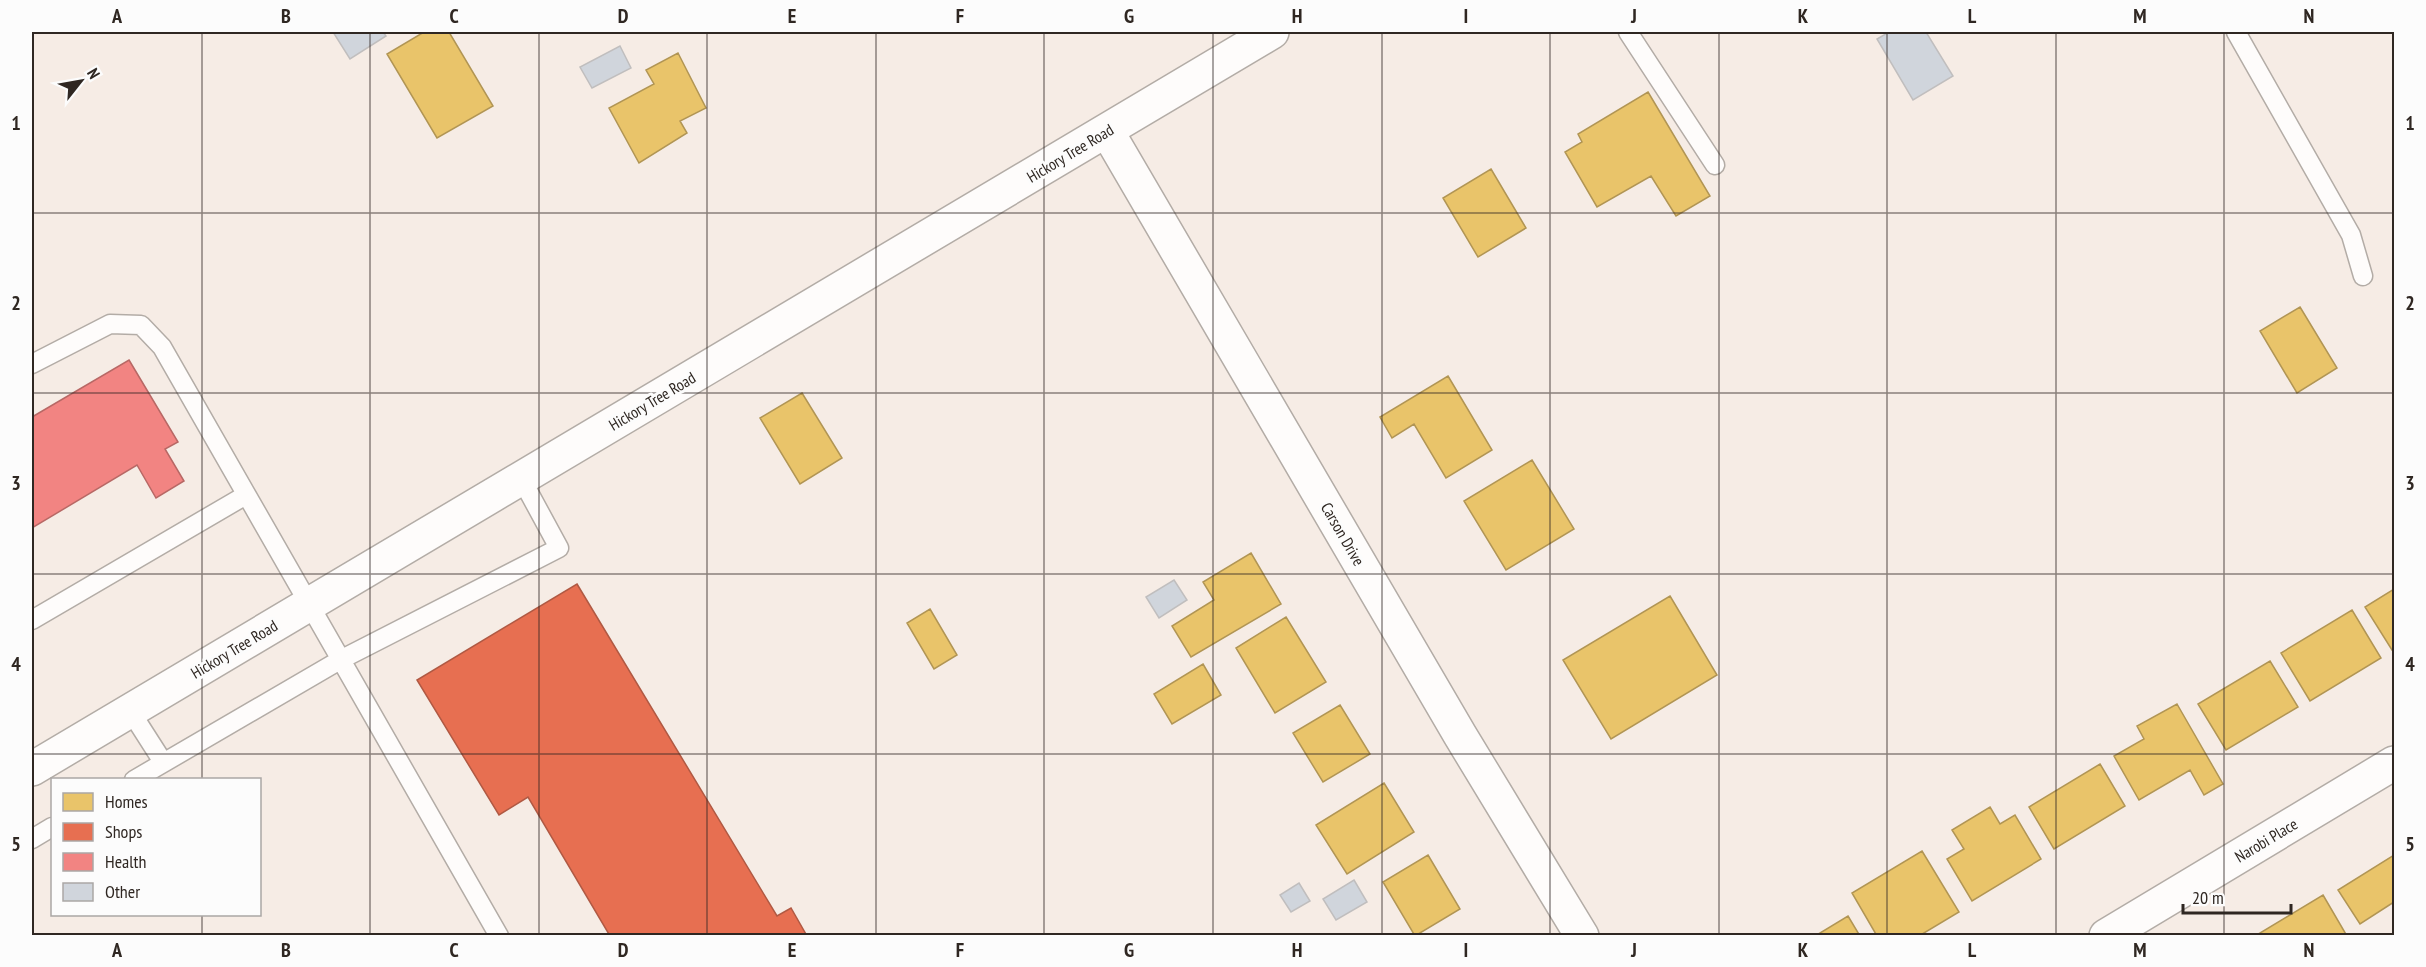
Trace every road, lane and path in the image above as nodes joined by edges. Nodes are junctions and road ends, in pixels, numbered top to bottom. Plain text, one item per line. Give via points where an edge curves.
1 (1272, 32) edge
2 (1628, 32) edge
3 (2236, 32) edge
4 (1107, 131) junction
5 (1715, 165) dead end
6 (2363, 276) dead end
7 (32, 364) edge
8 (521, 478) junction
9 (246, 495) junction
10 (309, 604) junction
11 (32, 620) edge
12 (340, 660) junction
13 (131, 712) junction
14 (163, 762) junction
15 (2394, 763) edge
16 (32, 770) edge
17 (137, 778) edge
18 (51, 828) edge
19 (32, 839) edge
20 (499, 936) edge
21 (1582, 936) edge
22 (2106, 936) edge

1 - 4 street, Hickory Tree Road
2 - 5 lane
3 - 6 lane via 2351,235
4 - 8 street, Hickory Tree Road
4 - 21 street, Carson Drive
7 - 9 lane via 110,324 141,325 162,347
8 - 10 street, Hickory Tree Road
8 - 12 lane via 559,548
9 - 10 lane
9 - 11 lane
10 - 12 lane
10 - 13 street, Hickory Tree Road
12 - 14 lane
12 - 20 lane
13 - 14 lane
13 - 16 street, Hickory Tree Road
14 - 17 lane
15 - 22 street, Narobi Place
18 - 19 lane

